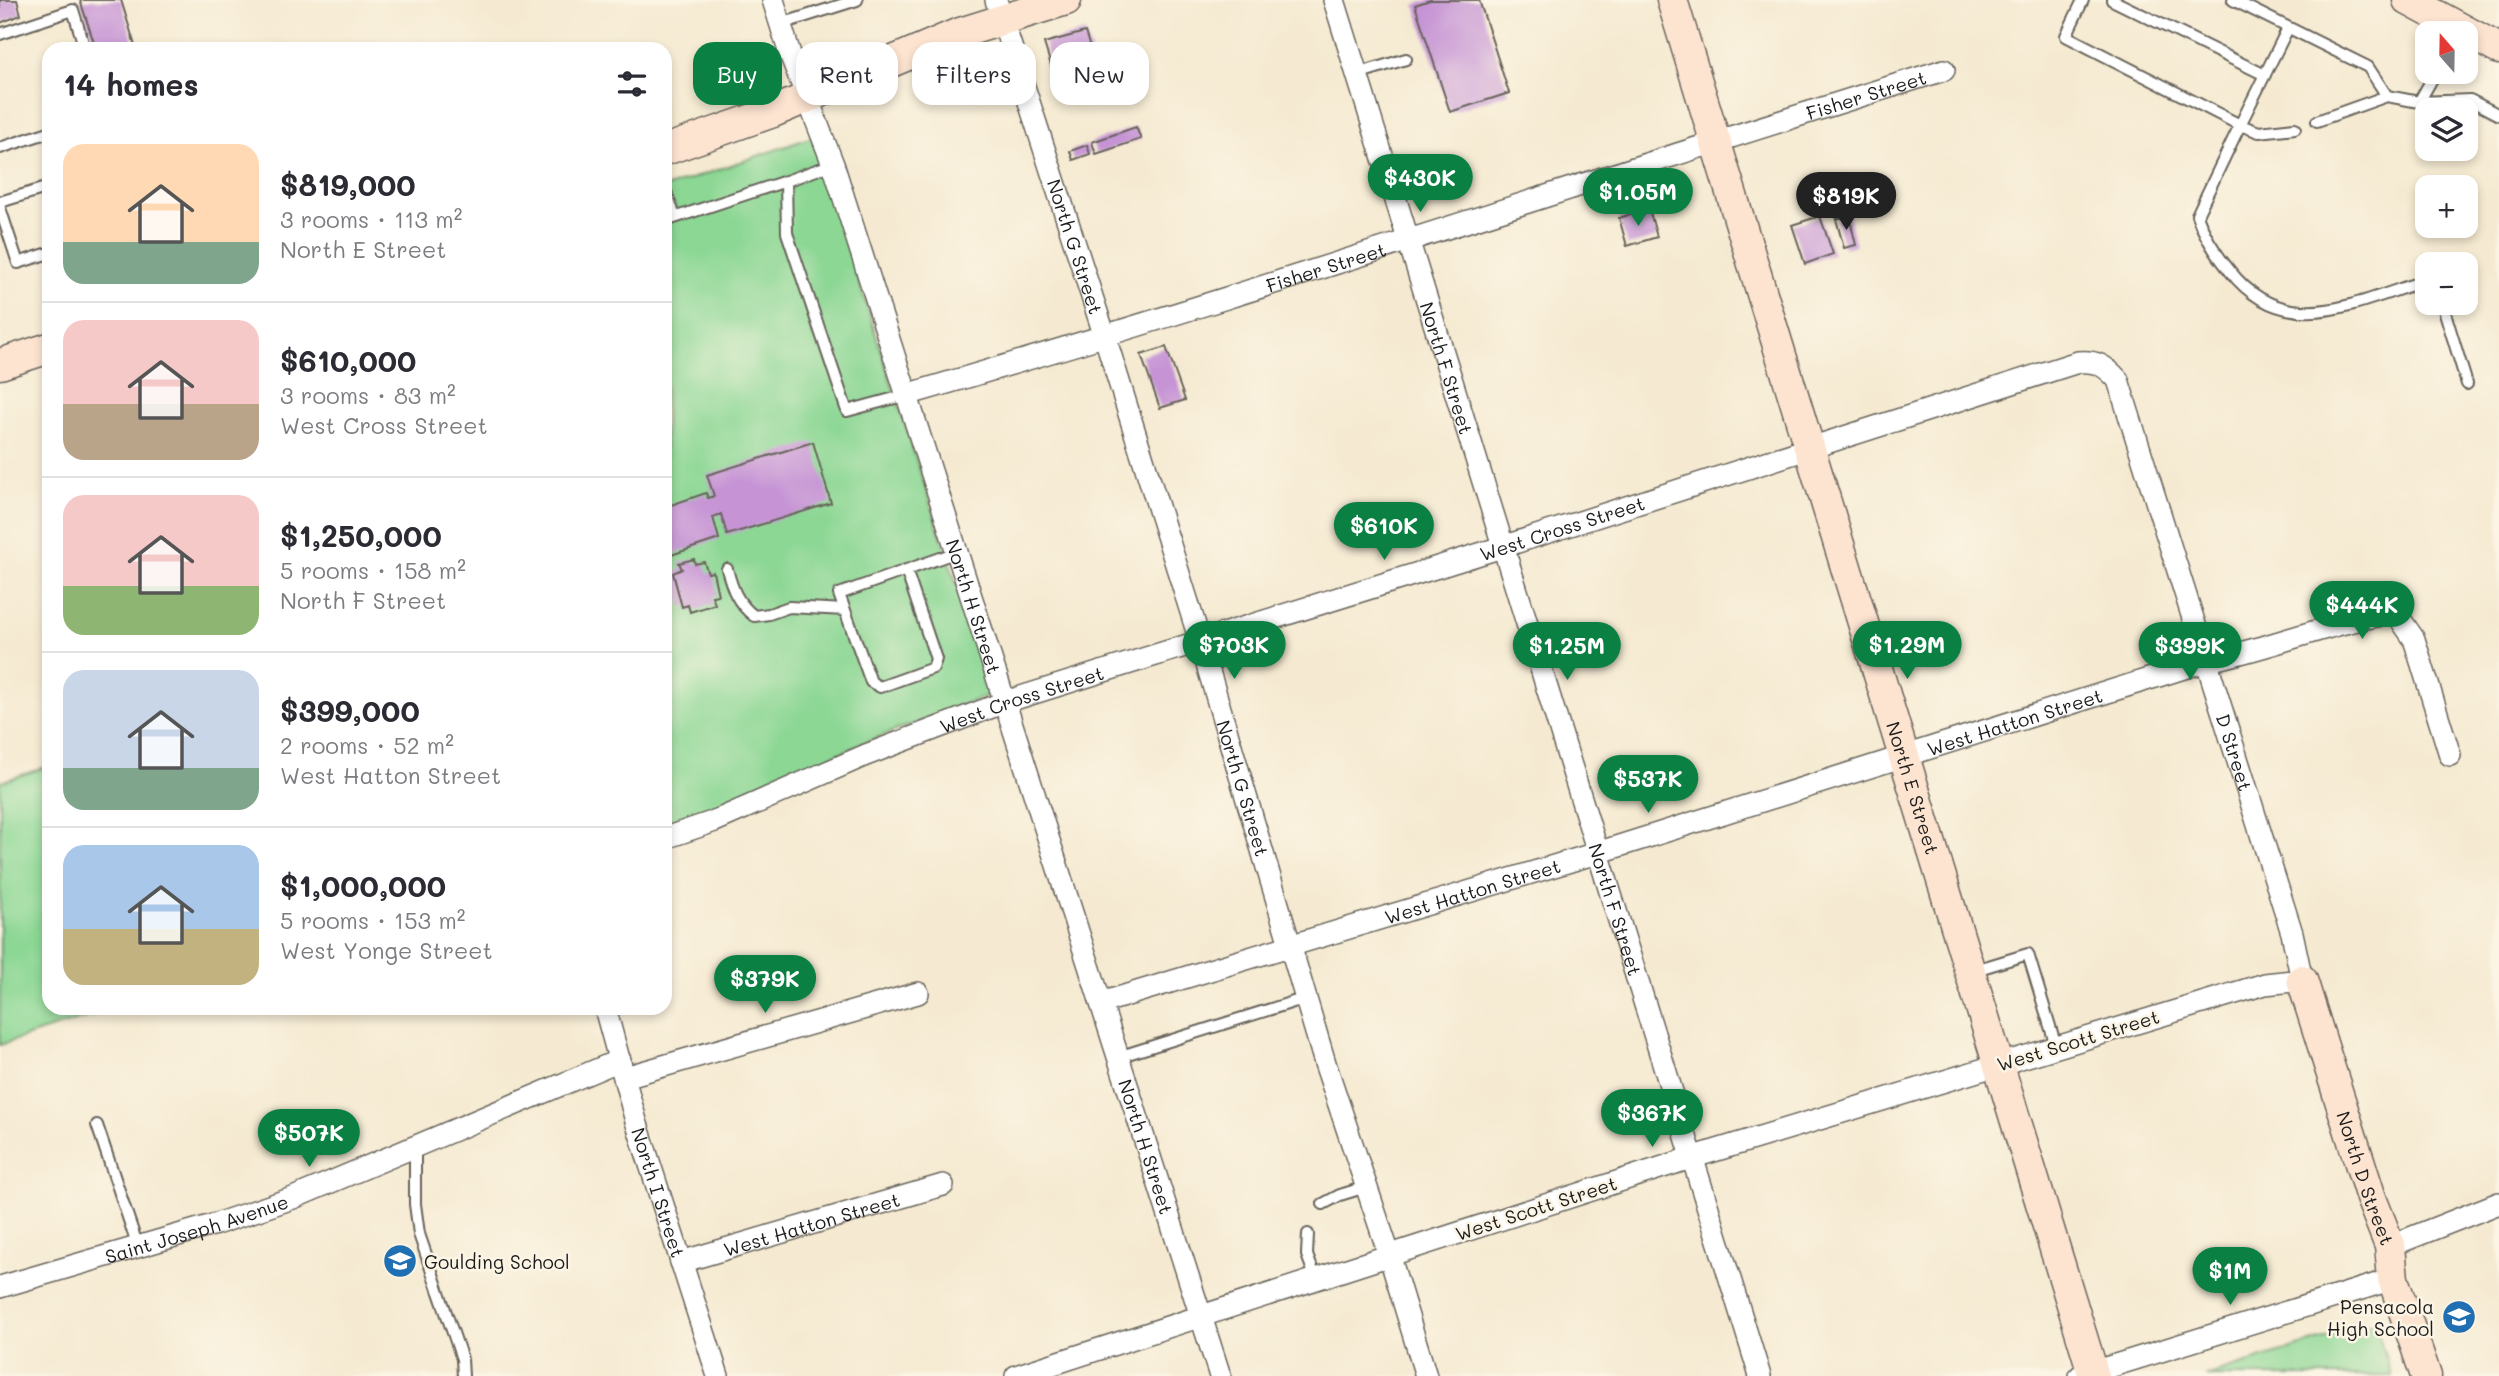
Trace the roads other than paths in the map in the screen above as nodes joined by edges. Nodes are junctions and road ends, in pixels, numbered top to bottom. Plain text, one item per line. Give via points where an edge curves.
1 (773, 0) edge
2 (857, 0) edge
3 (1066, 0) edge
4 (1334, 0) edge
5 (1672, 0) edge
6 (2083, 0) edge
7 (2112, 0) edge
8 (2233, 0) edge
9 (2408, 0) edge
10 (999, 10) edge
11 (2443, 21) edge
12 (781, 24) junction
13 (2288, 28) junction
14 (0, 34) edge
15 (2478, 40) edge
16 (83, 42) edge
17 (2499, 49) edge
18 (898, 58) edge
19 (1406, 59) dead end
20 (796, 65) edge
21 (1944, 70) dead end
22 (1357, 74) junction
23 (2265, 75) junction
24 (2386, 96) junction
25 (2415, 101) edge
26 (796, 102) edge
27 (2478, 104) edge
28 (811, 105) edge
29 (2499, 115) edge
30 (2317, 121) dead end
31 (2240, 125) junction
32 (2295, 128) dead end
33 (42, 134) edge
34 (1715, 141) junction
35 (0, 148) edge
36 (672, 148) edge
37 (833, 164) junction
38 (786, 181) junction
39 (42, 190) edge
40 (0, 205) edge
41 (672, 218) edge
42 (1408, 240) junction
43 (42, 255) edge
44 (2415, 283) edge
45 (2446, 315) edge
46 (1105, 337) junction
47 (42, 350) edge
48 (0, 364) edge
49 (2108, 368) joint
50 (2467, 384) dead end
51 (906, 395) junction
52 (1809, 447) junction
53 (1502, 547) junction
54 (957, 552) junction
55 (727, 569) dead end
56 (906, 570) junction
57 (845, 610) junction
58 (1199, 641) junction
59 (2206, 661) junction
60 (1005, 702) junction
61 (2450, 755) dead end
62 (1904, 757) junction
63 (672, 836) edge
64 (1600, 852) junction
65 (1291, 945) junction
66 (1970, 971) junction
67 (2302, 980) junction
68 (918, 993) dead end
69 (1306, 998) junction
70 (1101, 1003) junction
71 (607, 1015) edge
72 (2056, 1046) junction
73 (1118, 1057) junction
74 (1998, 1064) junction
75 (623, 1069) junction
76 (97, 1125) dead end
77 (415, 1147) junction
78 (1694, 1157) junction
79 (943, 1185) dead end
80 (1366, 1187) junction
81 (2499, 1203) edge
82 (1323, 1204) dead end
83 (1308, 1234) dead end
84 (2390, 1246) junction
85 (138, 1247) junction
86 (1389, 1255) junction
87 (681, 1262) junction
88 (1315, 1279) junction
89 (2393, 1279) junction
90 (0, 1287) edge
91 (1201, 1316) junction
92 (2089, 1375) edge
93 (463, 1376) edge
94 (718, 1376) edge
95 (1016, 1376) edge
96 (1220, 1376) edge
97 (1426, 1376) edge
98 (1760, 1376) edge
99 (2426, 1376) edge

1 - 12 street, North H Street
2 - 12 lane
3 - 10 street
4 - 22 street, North F Street
5 - 34 street, North E Street
6 - 31 lane via 2066,36
7 - 23 lane
8 - 13 lane
9 - 11 street
10 - 18 street
10 - 46 street, North G Street
12 - 20 street, North H Street
13 - 23 lane
13 - 24 lane via 2368,67
14 - 16 lane via 73,10
15 - 17 street
19 - 22 lane
21 - 34 street, Fisher Street
22 - 42 street, North F Street
23 - 31 lane
24 - 25 lane
24 - 30 lane
26 - 36 street
27 - 29 lane
28 - 37 street, North H Street
31 - 32 lane via 2259,132
31 - 44 lane via 2197,215 2218,256 2249,293 2286,310 2309,313
33 - 35 lane
34 - 42 street, Fisher Street
34 - 52 street, North E Street
37 - 38 lane
37 - 51 street, North H Street
38 - 41 lane
38 - 51 lane via 787,233 847,411
39 - 40 lane
40 - 43 lane via 18,263
42 - 46 street, Fisher Street
42 - 53 street, North F Street
45 - 50 lane
46 - 51 street, Fisher Street
46 - 58 street, North G Street
47 - 48 street
49 - 52 street, West Cross Street via 2078,362
49 - 59 street, D Street via 2118,380
51 - 54 street, North H Street
52 - 53 street, West Cross Street
52 - 62 street, North E Street
53 - 58 street, West Cross Street
53 - 64 street, North F Street
54 - 56 lane
54 - 60 street, North H Street
55 - 57 lane via 732,590 754,616 789,607
56 - 57 lane via 839,594
56 - 57 lane via 936,659 933,668 880,687 871,682
58 - 60 street, West Cross Street
58 - 65 street, North G Street
59 - 61 street, West Hatton Street via 2396,613 2414,639
59 - 62 street, West Hatton Street
59 - 67 street, D Street via 2292,933
60 - 63 street, West Cross Street
60 - 70 street, North H Street
62 - 64 street, West Hatton Street
62 - 66 street, North E Street
64 - 65 street, West Hatton Street
64 - 78 street, North F Street
65 - 69 street, North G Street
65 - 70 street, West Hatton Street
66 - 72 lane via 2028,954
66 - 74 street, North E Street
67 - 72 street, West Scott Street via 2265,984
67 - 84 street, North D Street
68 - 75 street, Saint Joseph Avenue
69 - 73 lane
69 - 80 street, North G Street
70 - 73 street, North H Street
71 - 75 street, North I Street
72 - 74 street, West Scott Street
73 - 91 street, North H Street
74 - 78 street, West Scott Street
74 - 92 street, North E Street
75 - 77 street, Saint Joseph Avenue
75 - 87 street, North I Street
76 - 85 lane
77 - 85 street, Saint Joseph Avenue via 293,1198
77 - 93 lane via 419,1234 462,1359
78 - 86 street, West Scott Street
78 - 98 street, North F Street
79 - 87 street, West Hatton Street
80 - 82 lane
80 - 86 street, North G Street
81 - 84 street
83 - 88 lane via 1307,1255
84 - 89 street, North D Street
85 - 90 street, Saint Joseph Avenue
86 - 88 street, West Scott Street
86 - 97 street, North G Street
87 - 94 street, North I Street
88 - 91 street, West Scott Street
89 - 92 street
89 - 99 street, North D Street
91 - 95 street, West Scott Street
91 - 96 street, North H Street

